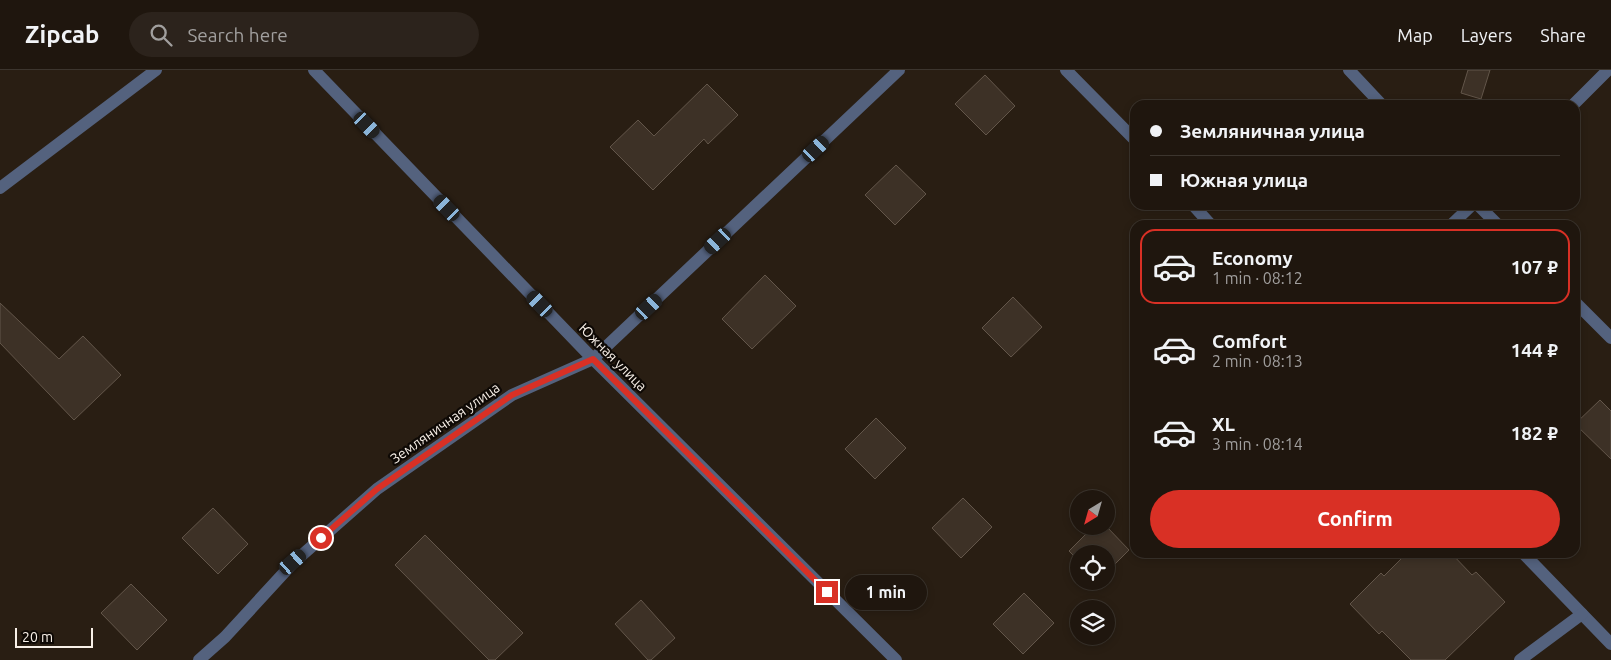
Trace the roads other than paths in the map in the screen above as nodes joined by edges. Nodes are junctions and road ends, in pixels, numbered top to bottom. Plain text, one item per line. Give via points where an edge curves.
1 (156, 70) edge
2 (314, 70) edge
3 (899, 70) edge
4 (1066, 70) edge
5 (1349, 70) edge
6 (1608, 70) edge
7 (1377, 100) edge
8 (1578, 100) edge
9 (1130, 135) edge
10 (0, 188) edge
11 (1198, 210) edge
12 (1466, 210) edge
13 (1483, 210) edge
14 (1206, 220) edge
15 (1456, 220) edge
16 (1493, 220) edge
17 (1580, 307) edge
18 (1611, 338) edge
19 (593, 359) junction
20 (1528, 558) edge
21 (1582, 614) junction
22 (1611, 644) edge
23 (199, 660) edge
24 (896, 660) edge
25 (1520, 660) edge

1 - 10 street
2 - 19 street, Южная улица
3 - 19 street, Земляничная улица
4 - 9 street
5 - 7 street
6 - 8 street
11 - 14 street
12 - 15 street
13 - 16 street
17 - 18 street
19 - 23 street, Земляничная улица via 512,395 377,489 293,562 225,637
19 - 24 street, Южная улица
20 - 21 street
21 - 22 street
21 - 25 street

